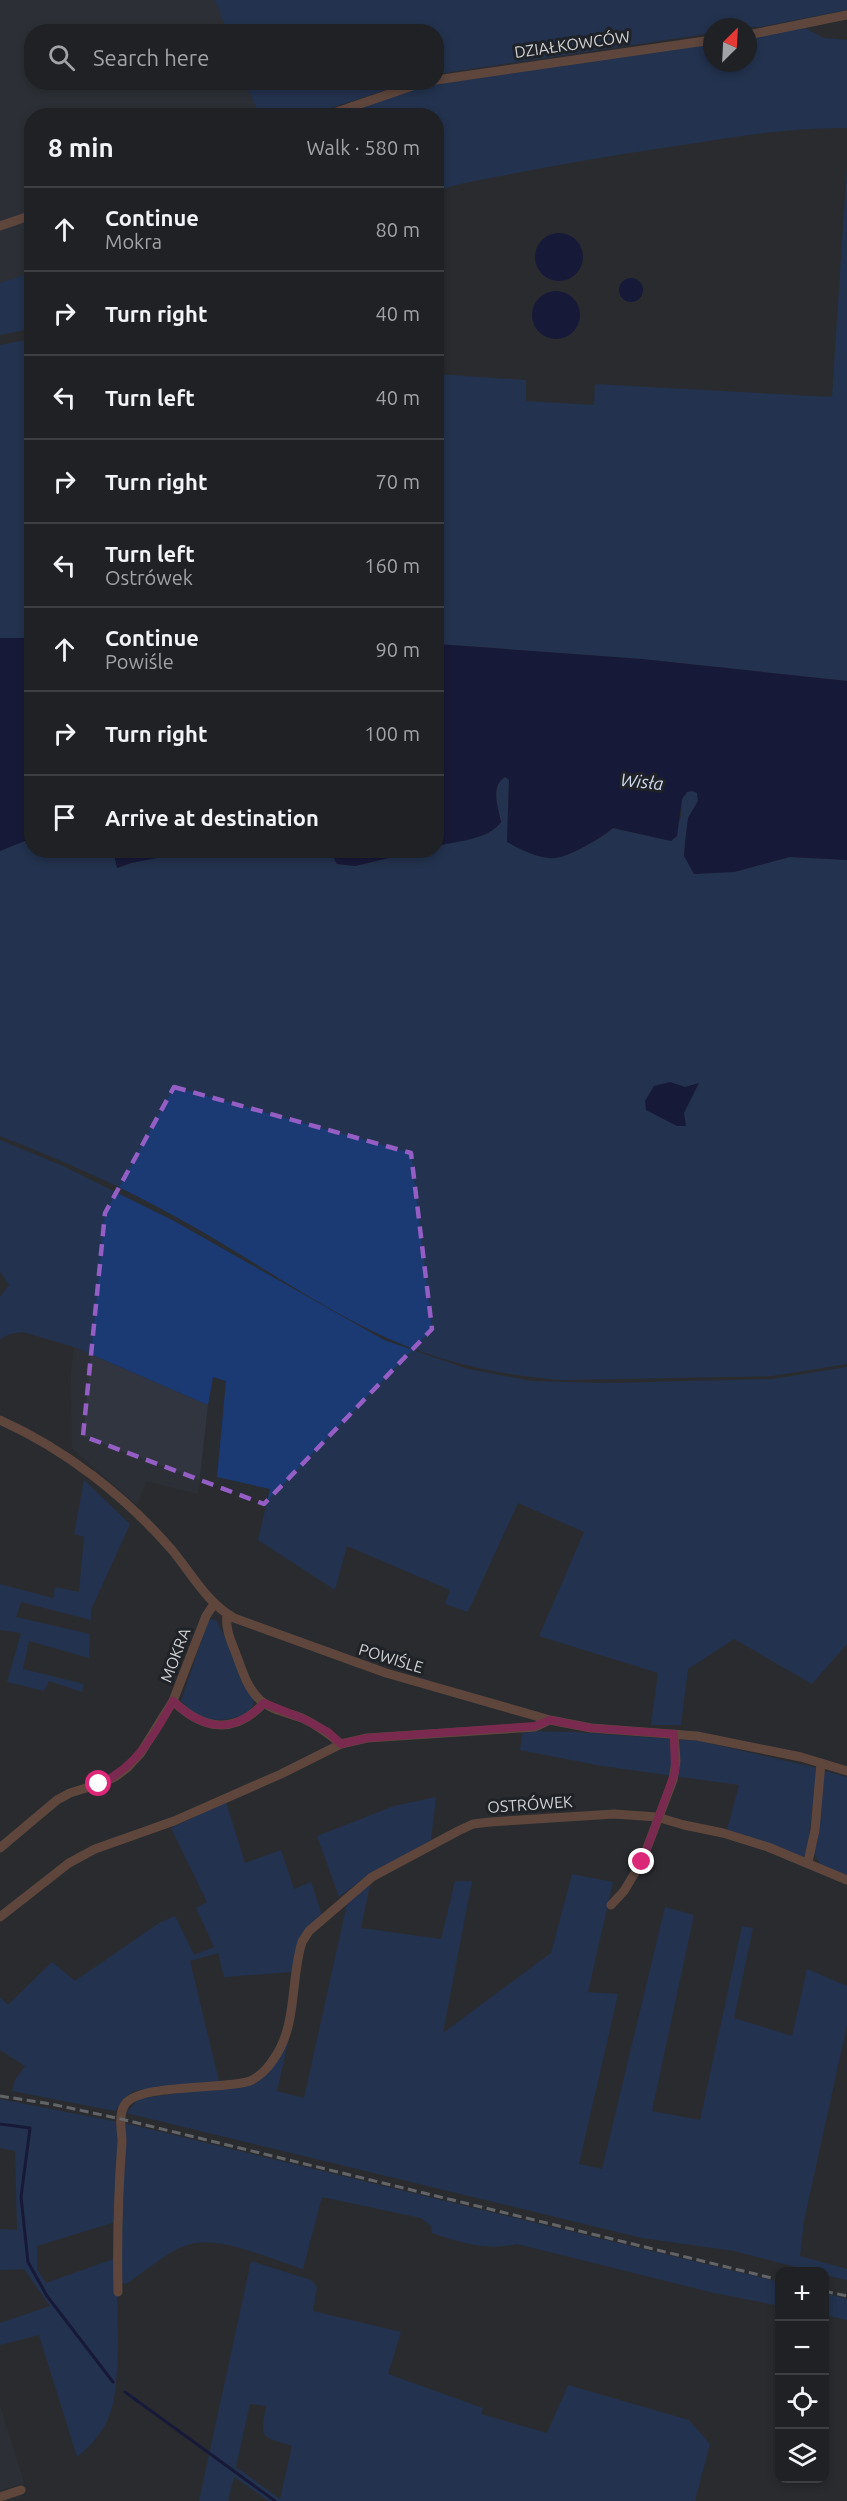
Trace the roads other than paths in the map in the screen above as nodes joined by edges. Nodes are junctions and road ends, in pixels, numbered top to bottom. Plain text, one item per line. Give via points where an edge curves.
1 (847, 15) edge
2 (757, 33) edge
3 (703, 41) edge
4 (444, 79) edge
5 (401, 90) edge
6 (348, 108) edge
7 (24, 218) edge
8 (0, 226) edge
9 (0, 1420) edge
10 (214, 1604) junction
11 (227, 1614) junction
12 (173, 1701) junction
13 (264, 1703) junction
14 (550, 1720) junction
15 (674, 1734) junction
16 (341, 1744) junction
17 (821, 1764) junction
18 (847, 1771) edge
19 (657, 1817) junction
20 (0, 1848) edge
21 (808, 1862) junction
22 (847, 1880) edge
23 (611, 1905) dead end
24 (0, 1917) edge
25 (118, 2292) dead end
26 (21, 2490) dead end
27 (0, 2497) edge

1 - 2 street
3 - 4 street, DZIAŁKOWCÓW
5 - 6 street
7 - 8 street
9 - 10 street, POWIŚLE via 50,1445 103,1485 171,1549
10 - 11 street, POWIŚLE
10 - 12 street, MOKRA
11 - 13 street via 226,1626 246,1678
11 - 14 street, POWIŚLE via 360,1664
12 - 13 street via 197,1720 221,1726 247,1719
12 - 20 street, MOKRA via 128,1768 57,1800
13 - 16 street via 304,1719
14 - 15 street, POWIŚLE via 591,1728
14 - 16 street via 535,1726 367,1738
15 - 17 street, POWIŚLE via 723,1740
15 - 19 street via 675,1772
16 - 24 street via 282,1774 69,1863
17 - 18 street, POWIŚLE
17 - 21 street
19 - 21 street, OSTRÓWEK via 723,1833
19 - 23 street via 634,1876
19 - 25 street, OSTRÓWEK via 592,1815 473,1824 372,1877 309,1931 302,1942 290,2019 280,2049 261,2074 238,2083 144,2094 125,2104 118,2183
21 - 22 street, OSTRÓWEK
26 - 27 street

